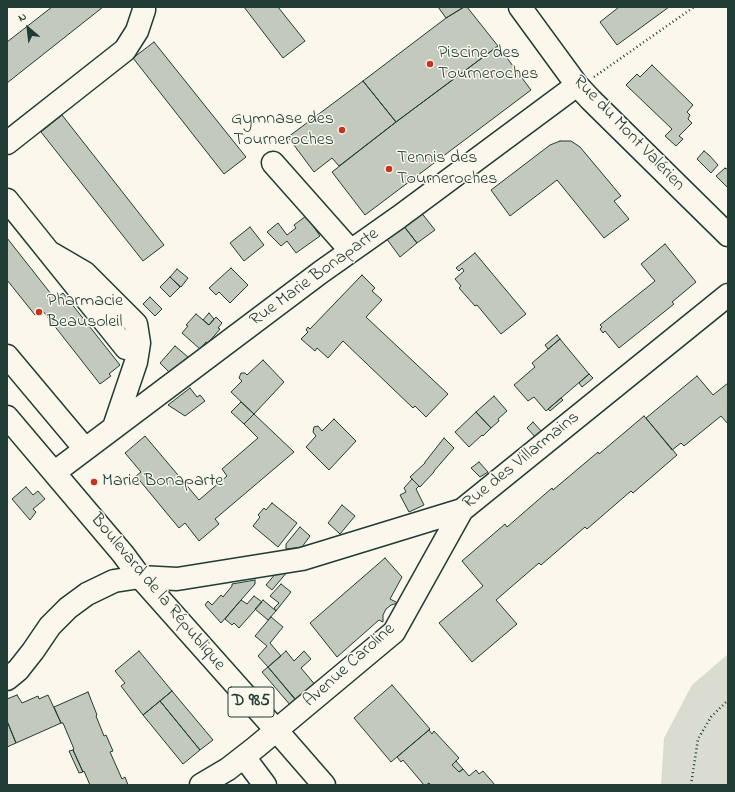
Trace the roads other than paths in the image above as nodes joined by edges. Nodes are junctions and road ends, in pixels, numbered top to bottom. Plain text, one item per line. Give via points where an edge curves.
1 (144, 7) edge
2 (520, 7) edge
3 (585, 81) junction
4 (7, 143) edge
5 (272, 163) dead end
6 (7, 200) edge
7 (728, 235) edge
8 (351, 251) junction
9 (49, 252) junction
10 (728, 295) edge
11 (126, 348) dead end
12 (7, 356) edge
13 (7, 417) edge
14 (114, 427) junction
15 (85, 449) junction
16 (55, 472) junction
17 (462, 510) junction
18 (140, 577) junction
19 (7, 679) edge
20 (277, 731) junction
21 (244, 757) junction
22 (201, 785) edge
23 (265, 785) edge
24 (324, 785) edge

1 - 4 street via 138,31 125,50
2 - 3 street, Rue du Mont Valérien
3 - 7 street, Rue du Mont Valérien via 591,100
3 - 8 street, Rue Marie Bonaparte
5 - 8 street
6 - 9 street
8 - 14 street, Rue Marie Bonaparte
9 - 11 street
9 - 14 street via 85,272 136,324 139,343 136,362
10 - 17 street, Rue des Villarmains
12 - 15 street
13 - 16 street, Boulevard de la République / D 985
14 - 15 street, Rue Marie Bonaparte
15 - 16 street, Rue Marie Bonaparte
16 - 18 street, Boulevard de la République / D 985
17 - 18 street, Rue des Villarmains via 302,559 177,579
17 - 20 street, Avenue Caroline via 394,632
18 - 19 street, Rue des Villarmains via 114,581 87,594 68,608 50,626 18,670
18 - 20 street, Boulevard de la République / D 985
20 - 21 street, Avenue Caroline
20 - 24 street, Boulevard de la République / D 985
21 - 22 street, Avenue Caroline
21 - 23 street

